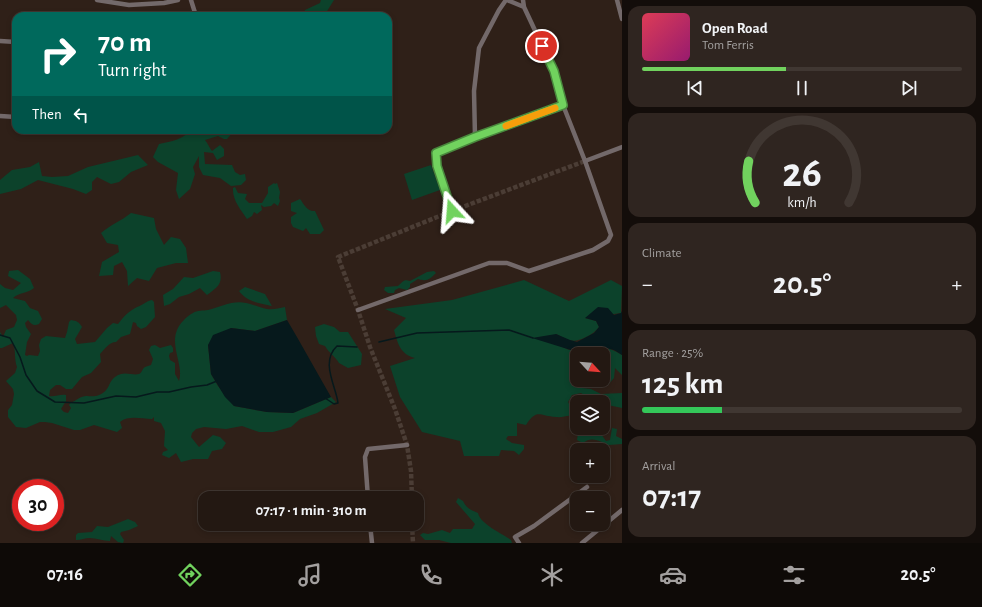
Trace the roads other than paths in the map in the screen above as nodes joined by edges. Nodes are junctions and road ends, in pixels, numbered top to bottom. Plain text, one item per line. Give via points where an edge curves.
1 (97, 0) edge
2 (178, 0) edge
3 (191, 0) edge
4 (506, 0) edge
5 (523, 0) edge
6 (617, 0) edge
7 (524, 7) junction
8 (195, 12) edge
9 (622, 19) edge
10 (0, 41) edge
11 (12, 42) edge
12 (563, 105) junction
13 (0, 116) edge
14 (12, 117) edge
15 (475, 137) junction
16 (622, 147) edge
17 (585, 161) junction
18 (452, 211) dead end
19 (358, 310) dead end
20 (407, 445) dead end
21 (587, 487) dead end
22 (367, 491) edge
23 (622, 510) edge
24 (371, 531) edge
25 (372, 543) edge
26 (519, 543) edge
27 (582, 543) edge

1 - 2 street via 129,5
3 - 8 street
4 - 7 street
4 - 15 street via 479,48 474,91
5 - 7 street
6 - 9 street
7 - 12 street via 554,71
10 - 11 street
12 - 15 street
12 - 17 street
13 - 14 street
15 - 18 street via 436,153 437,166
16 - 17 street
17 - 19 street via 608,223 611,235 608,241 593,250 529,271 507,263 489,263
20 - 22 street via 368,449 365,457
21 - 26 street via 534,526 514,537
23 - 27 street
24 - 25 street

